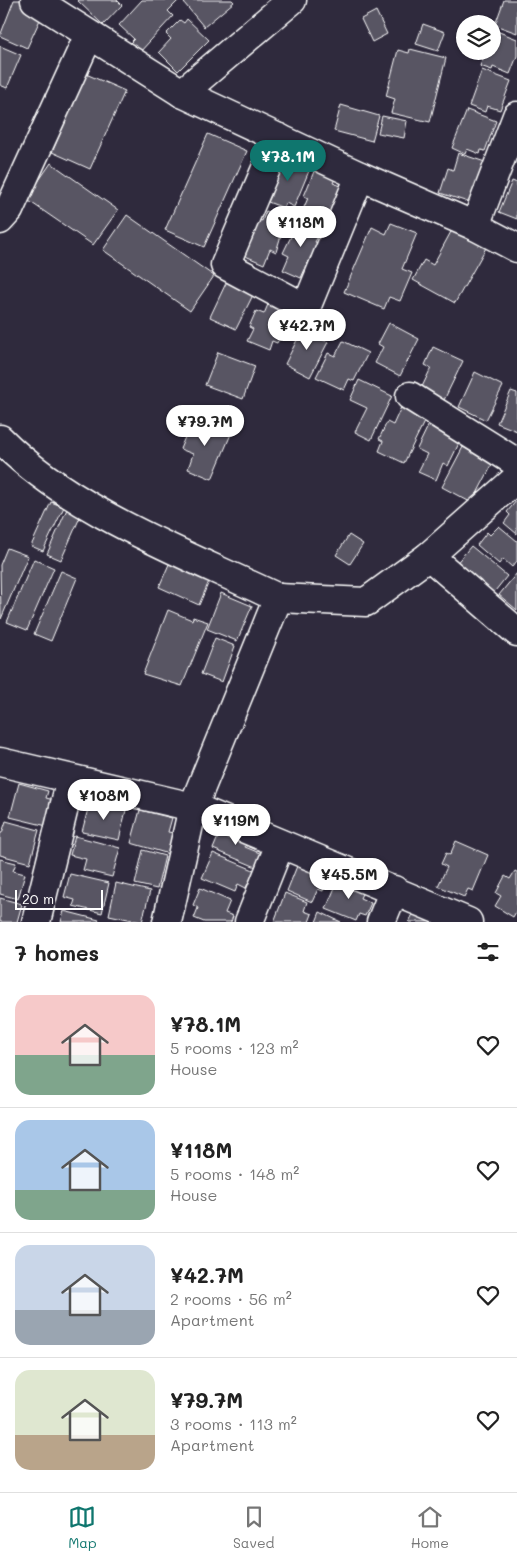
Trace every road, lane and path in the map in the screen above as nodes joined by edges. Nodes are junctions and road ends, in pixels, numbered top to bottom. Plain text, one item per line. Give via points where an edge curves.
1 (35, 0) edge
2 (292, 0) edge
3 (89, 35) junction
4 (182, 93) junction
5 (517, 116) edge
6 (279, 138) junction
7 (360, 176) junction
8 (0, 220) edge
9 (475, 226) junction
10 (517, 248) edge
11 (410, 396) dead end
12 (0, 439) edge
13 (516, 477) edge
14 (429, 556) junction
15 (278, 598) junction
16 (517, 632) edge
17 (0, 762) edge
18 (71, 779) junction
19 (193, 807) junction
20 (280, 844) junction
21 (394, 890) junction
22 (36, 922) edge
23 (167, 922) edge
24 (249, 922) edge
25 (381, 922) edge
26 (468, 922) edge

1 - 3 street
2 - 4 street
3 - 4 street
3 - 8 street via 10,210
4 - 6 street
5 - 9 street
6 - 7 street
6 - 7 street via 225,265 306,308
7 - 9 street
9 - 10 street
11 - 13 street
12 - 15 street via 21,461 100,514
13 - 14 street
14 - 15 street via 366,602
14 - 16 street
15 - 19 street
17 - 18 street
18 - 19 street
18 - 22 street
19 - 20 street
19 - 23 street
20 - 21 street
20 - 24 street
21 - 25 street
21 - 26 street

